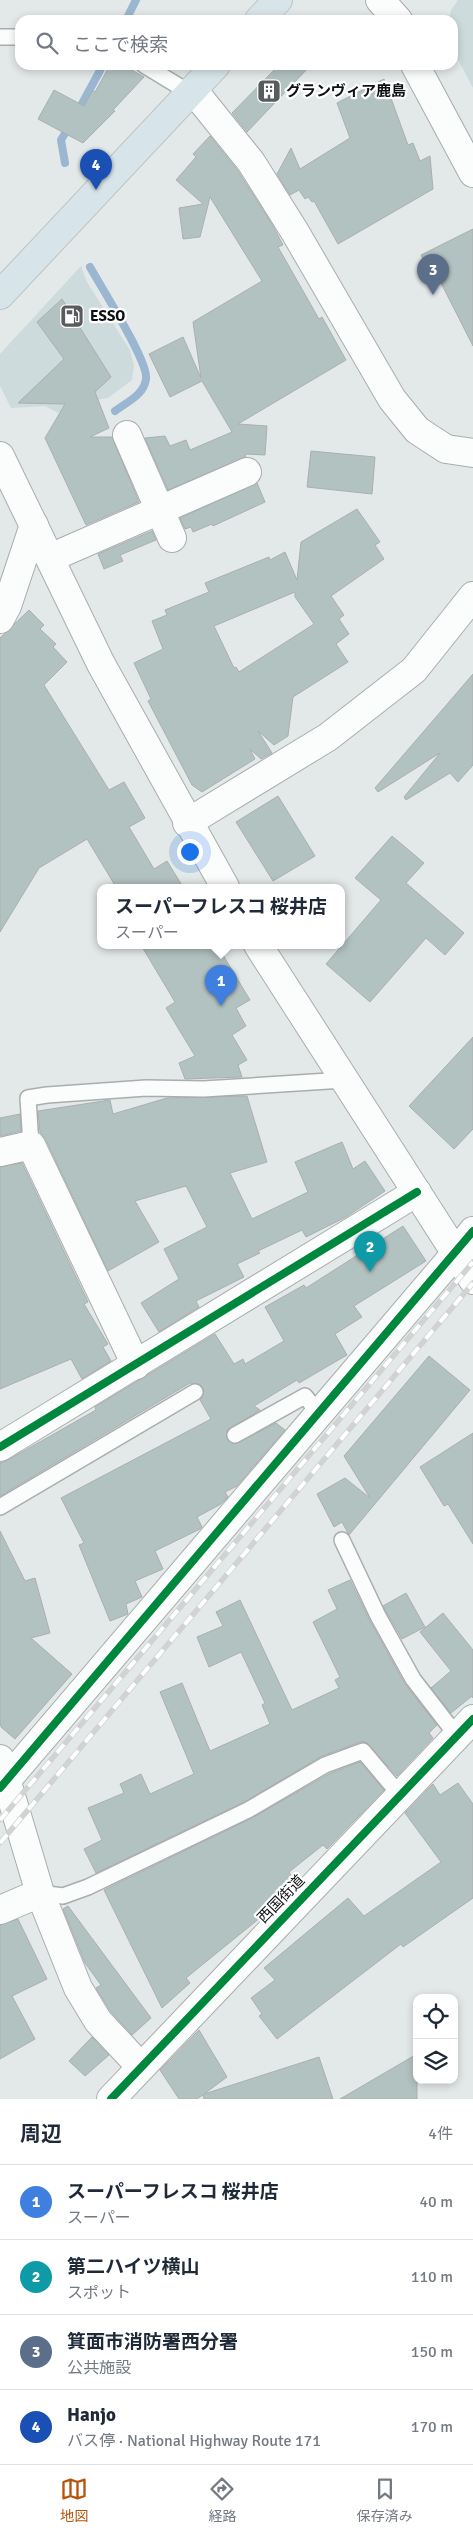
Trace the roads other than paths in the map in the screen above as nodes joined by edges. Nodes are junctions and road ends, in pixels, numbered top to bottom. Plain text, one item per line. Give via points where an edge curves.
1 (278, 0) edge
2 (264, 15) edge
3 (0, 37) edge
4 (15, 37) edge
5 (153, 70) edge
6 (211, 70) edge
7 (418, 70) edge
8 (191, 92) junction
9 (473, 173) edge
10 (0, 295) edge
11 (127, 435) dead end
12 (473, 454) edge
13 (0, 456) edge
14 (247, 472) dead end
15 (159, 510) junction
16 (34, 525) junction
17 (172, 538) dead end
18 (50, 558) junction
19 (473, 596) edge
20 (0, 619) edge
21 (187, 823) junction
22 (223, 884) edge
23 (261, 949) edge
24 (344, 1080) junction
25 (31, 1144) junction
26 (0, 1152) edge
27 (417, 1192) junction
28 (473, 1231) edge
29 (456, 1253) junction
30 (473, 1280) edge
31 (136, 1366) junction
32 (196, 1392) dead end
33 (319, 1414) junction
34 (235, 1435) dead end
35 (0, 1447) edge
36 (0, 1507) edge
37 (342, 1540) dead end
38 (465, 1727) edge
39 (2, 1777) edge
40 (400, 1795) junction
41 (40, 1893) junction
42 (0, 1910) edge
43 (141, 2067) junction
44 (111, 2099) edge

1 - 2 highway
3 - 4 lane
5 - 8 lane
6 - 8 highway
7 - 9 street
8 - 10 highway
8 - 12 street via 251,162 392,399 417,430 446,449
11 - 15 street
13 - 16 street
14 - 15 street
15 - 17 street
15 - 18 street
16 - 18 street
16 - 20 street
18 - 21 street via 101,664
19 - 21 street via 414,670 328,737
21 - 22 street
23 - 24 street
24 - 25 lane via 47,1094 28,1098
24 - 27 street
25 - 26 street
25 - 31 street
27 - 29 street
27 - 31 street
28 - 29 street
29 - 30 street
29 - 33 street
31 - 35 street
32 - 36 lane
33 - 34 lane via 305,1396
33 - 39 street
37 - 38 lane via 378,1616 413,1679
38 - 40 street, 西国街道
39 - 41 street
40 - 41 lane via 363,1751 325,1765 248,1810 88,1887 63,1896
40 - 43 street, 西国街道
41 - 42 street
41 - 43 street via 78,1988 98,2021
43 - 44 street, 西国街道

